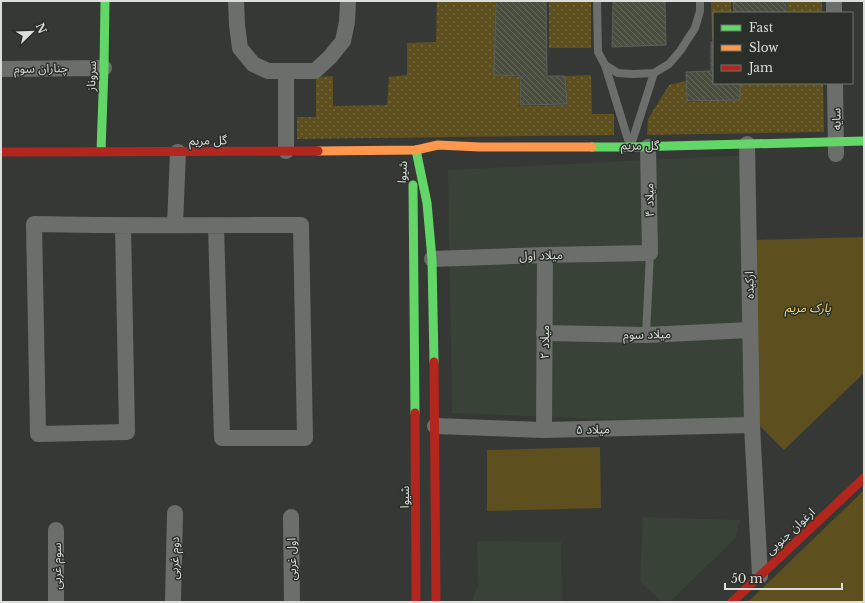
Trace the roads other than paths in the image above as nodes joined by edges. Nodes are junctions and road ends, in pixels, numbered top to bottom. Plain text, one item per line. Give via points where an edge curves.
1 (105, 1) edge
2 (236, 1) edge
3 (348, 1) edge
4 (597, 1) edge
5 (700, 1) edge
6 (834, 1) edge
7 (834, 12) edge
8 (605, 65) junction
9 (104, 68) junction
10 (1, 69) edge
11 (286, 71) junction
12 (654, 72) junction
13 (835, 84) edge
14 (864, 141) edge
15 (630, 148) junction
16 (416, 150) junction
17 (101, 151) junction
18 (286, 151) junction
19 (836, 151) junction
20 (1, 152) edge
21 (178, 152) junction
22 (747, 152) junction
23 (437, 156) dead end
24 (644, 156) junction
25 (175, 225) junction
26 (216, 225) junction
27 (124, 226) junction
28 (650, 253) junction
29 (545, 255) junction
30 (432, 259) junction
31 (750, 330) junction
32 (544, 333) junction
33 (646, 335) junction
34 (752, 425) junction
35 (435, 426) junction
36 (544, 430) junction
37 (864, 478) edge
38 (175, 513) dead end
39 (291, 517) dead end
40 (56, 530) dead end
41 (426, 576) junction
42 (760, 576) junction
43 (56, 602) edge
44 (173, 602) edge
45 (292, 602) edge
46 (416, 602) edge
47 (436, 602) edge
48 (732, 602) edge

1 - 9 street, سروناز
2 - 11 street via 240,48 253,64 268,71
3 - 11 street via 343,41 330,57 315,71
4 - 8 lane via 598,52
5 - 12 lane via 695,28 669,64
6 - 7 street
8 - 12 lane via 618,73
8 - 15 lane
9 - 10 street, چناران سوم
9 - 17 street, سروناز
11 - 18 street
12 - 15 lane
13 - 19 street, سایه
14 - 19 street, گل مریم
15 - 16 street, گل مریم via 438,145
15 - 24 street, گل مریم
15 - 24 lane
16 - 18 street, گل مریم
16 - 23 street, گل مریم
16 - 30 street, شیوا via 427,203
16 - 41 street, شیوا via 413,194 415,423
17 - 20 street, گل مریم
17 - 21 street, گل مریم
18 - 21 street, گل مریم
19 - 22 street, گل مریم
21 - 25 street
22 - 24 street, گل مریم
22 - 31 street, ارکیده
24 - 28 street, میلاد ۴
25 - 26 street
25 - 27 street
26 - 26 street via 301,225 305,438 222,438
27 - 27 street via 34,224 38,434 127,432
28 - 29 street, میلاد اول
28 - 33 lane
29 - 30 street, میلاد اول
29 - 32 street, میلاد ۲
30 - 35 street, شیوا
31 - 33 street, میلاد سوم
31 - 34 street, ارکیده
32 - 33 street, میلاد سوم
32 - 36 street, میلاد ۲
34 - 36 street, میلاد ۵
34 - 42 street, ارکیده
35 - 36 street, میلاد ۵
35 - 41 street, شیوا
37 - 42 street, ارغوان جنوبی
38 - 44 street, دوم غربی
39 - 45 street, اول غربی
40 - 43 street, سوم غربی
41 - 46 street, شیوا
41 - 47 street, شیوا
42 - 48 street, ارغوان جنوبی

